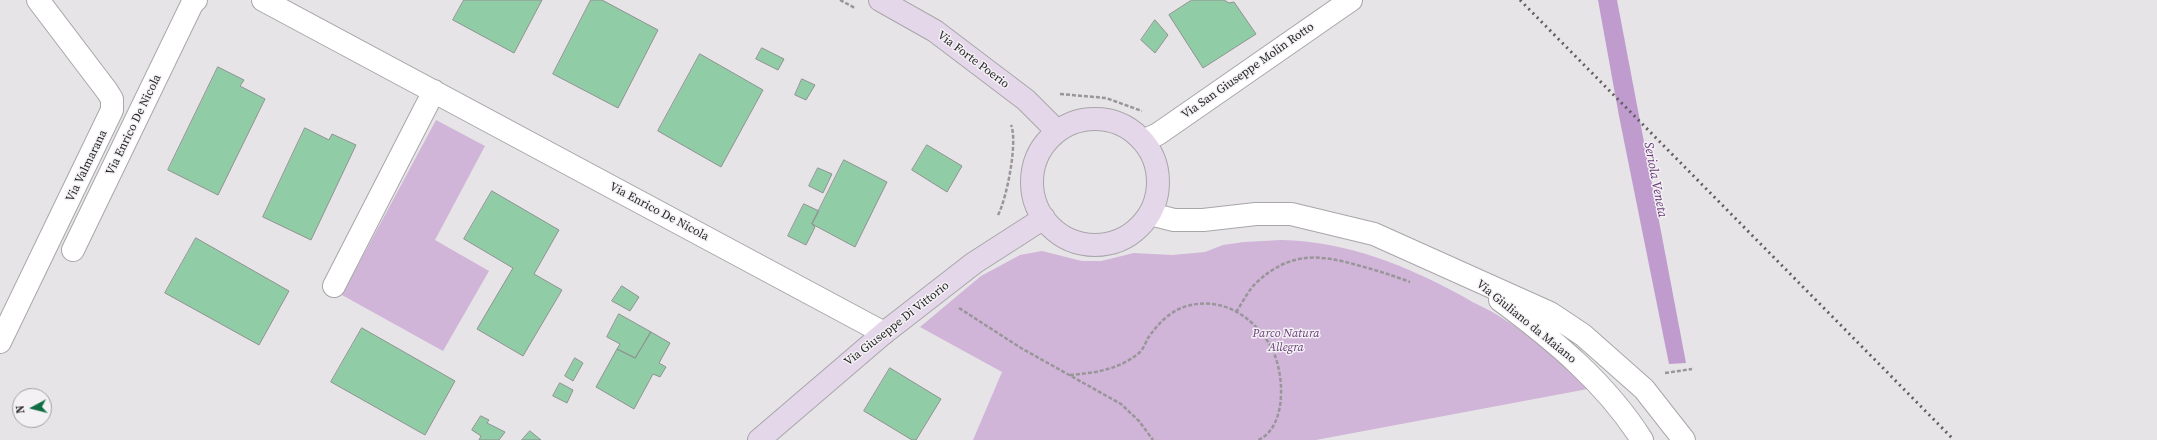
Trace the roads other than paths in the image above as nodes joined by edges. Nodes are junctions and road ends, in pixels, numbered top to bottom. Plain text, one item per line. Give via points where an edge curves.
1 (38, 0) edge
2 (196, 0) edge
3 (263, 0) edge
4 (880, 0) edge
5 (1351, 0) edge
6 (434, 91) junction
7 (1057, 131) junction
8 (1144, 141) junction
9 (1150, 214) junction
10 (1044, 218) junction
11 (73, 250) dead end
12 (1470, 277) junction
13 (334, 286) dead end
14 (884, 333) junction
15 (0, 342) edge
16 (759, 440) edge
17 (1642, 440) edge
18 (1684, 440) edge

1 - 15 street, Via Valmarana via 107,91 113,106 109,121
2 - 11 street, Via Enrico De Nicola
3 - 6 street, Via Enrico De Nicola
4 - 7 street, Via Forte Poerio via 935,31 1026,100
5 - 8 street, Via San Giuseppe Molin Rotto via 1158,134
6 - 13 street
6 - 14 street, Via Enrico De Nicola
7 - 8 street via 1084,120 1106,119 1126,126
7 - 10 street via 1038,155 1033,176 1034,196
8 - 9 street via 1153,156 1159,178 1158,194
9 - 10 street via 1131,235 1110,244 1090,245 1075,242 1053,229
9 - 12 street, Via Giuliano da Maiano via 1174,220 1202,220 1256,214 1291,214 1374,234
10 - 14 street, Via Giuseppe Di Vittorio via 974,263
12 - 17 street, Via Giuliano da Maiano via 1576,361 1612,399
12 - 18 street, Via Giuliano da Maiano via 1550,313 1583,335 1644,389
14 - 16 street, Via Giuseppe Di Vittorio

